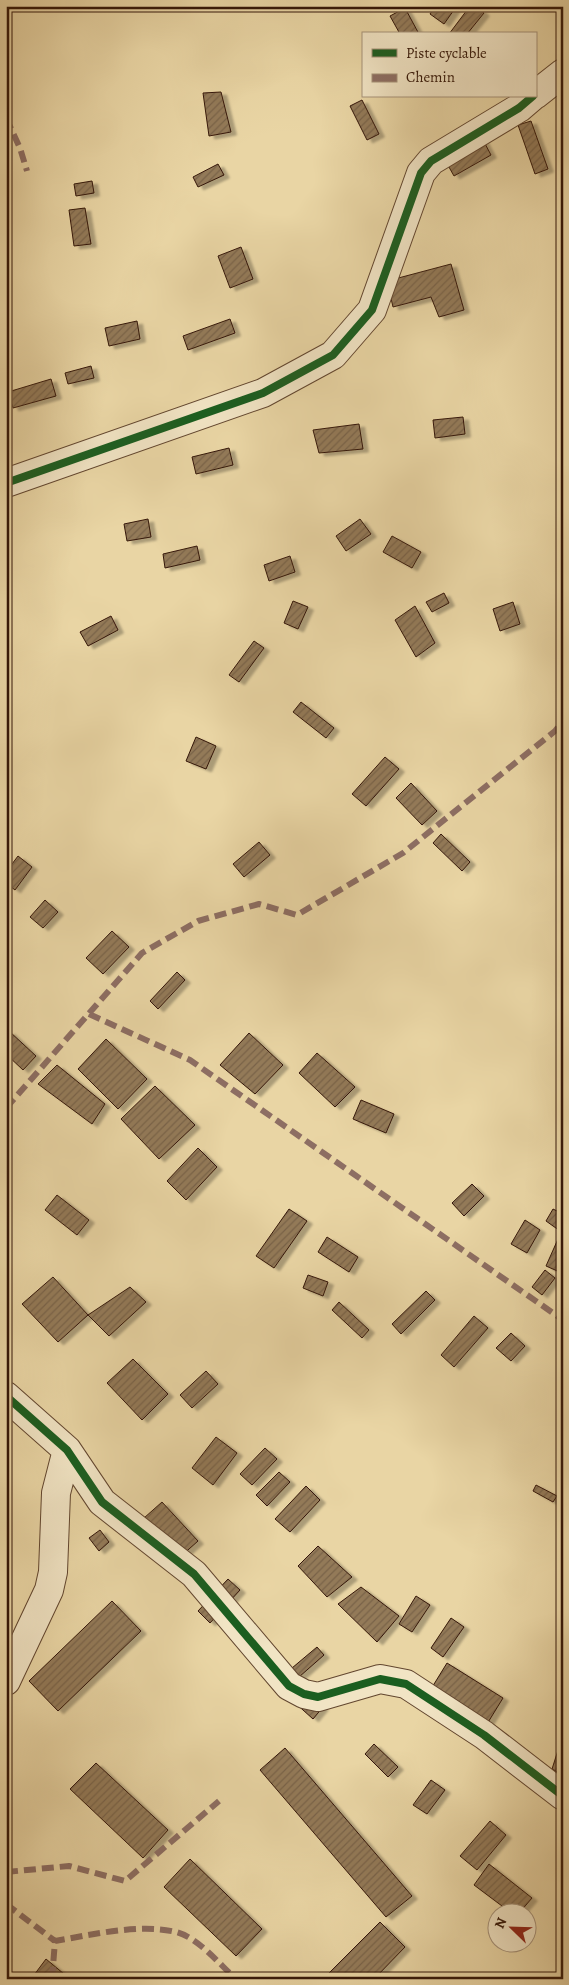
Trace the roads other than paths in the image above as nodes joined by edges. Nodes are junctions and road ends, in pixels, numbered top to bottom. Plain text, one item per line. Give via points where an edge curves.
1 (563, 73) edge
2 (536, 93) edge
3 (531, 98) edge
4 (6, 483) edge
5 (6, 1396) edge
6 (67, 1450) junction
7 (6, 1681) edge
8 (563, 1796) edge

1 - 2 street
3 - 4 street via 432,161 421,173 372,310 333,355 263,393
5 - 6 street
6 - 7 street via 56,1493 53,1572 49,1590
6 - 8 street via 102,1502 194,1574 289,1686 318,1697 380,1679 406,1684 484,1735

